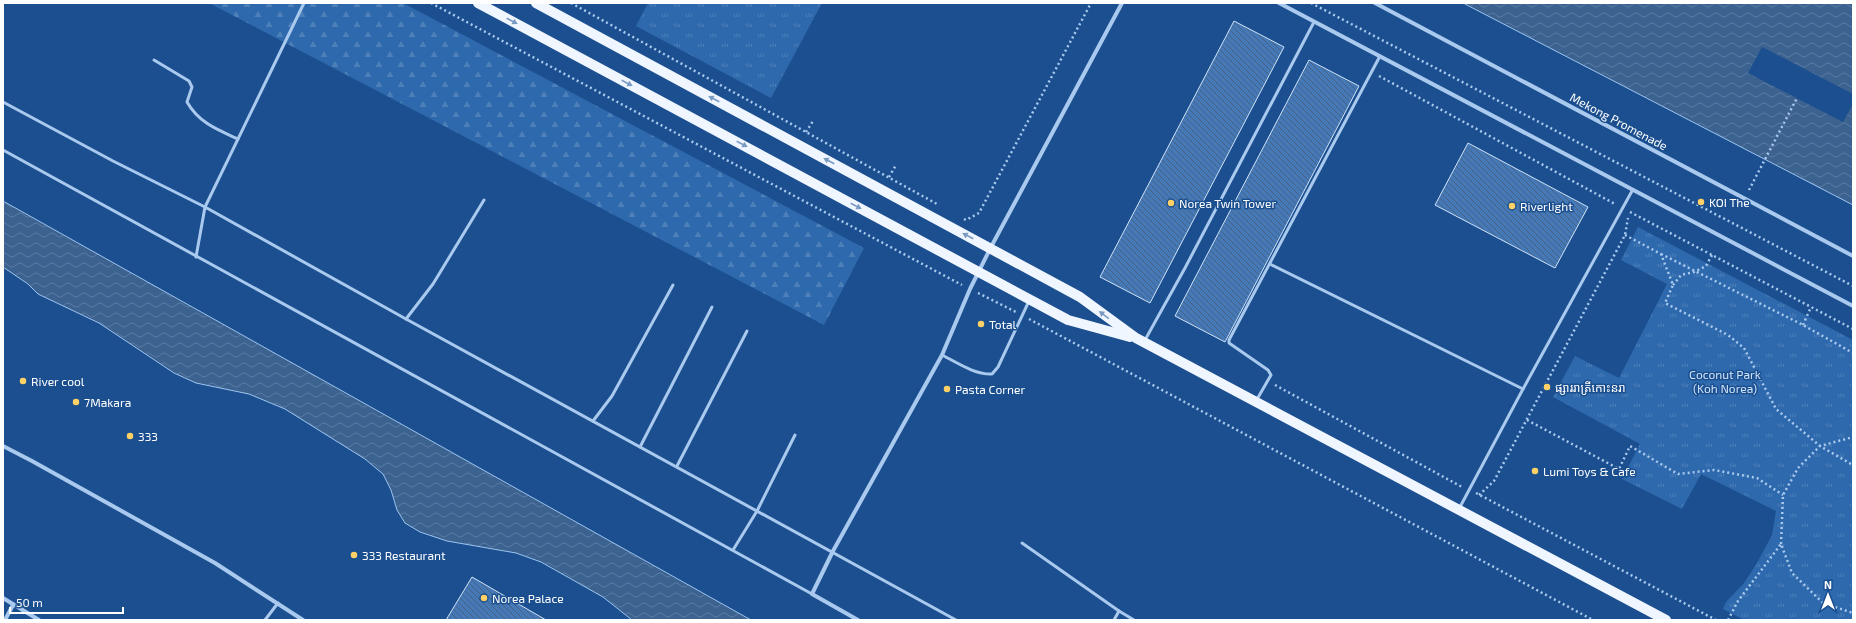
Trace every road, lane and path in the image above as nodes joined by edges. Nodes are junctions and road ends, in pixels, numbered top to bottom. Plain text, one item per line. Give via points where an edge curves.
1 (304, 3) edge
2 (431, 3) edge
3 (478, 3) edge
4 (536, 3) edge
5 (570, 3) edge
6 (1091, 3) edge
7 (1122, 3) edge
8 (1279, 3) edge
9 (1311, 3) edge
10 (1375, 3) edge
11 (1314, 22) junction
12 (1380, 56) junction
13 (154, 60) dead end
14 (1371, 72) junction
15 (1797, 98) dead end
16 (3, 102) edge
17 (813, 121) dead end
18 (806, 132) junction
19 (238, 140) junction
20 (3, 150) edge
21 (896, 165) dead end
22 (889, 177) junction
23 (1632, 191) junction
24 (1744, 198) junction
25 (484, 200) dead end
26 (940, 206) dead end
27 (205, 207) junction
28 (1622, 208) junction
29 (960, 216) dead end
30 (1625, 235) junction
31 (990, 247) junction
32 (1661, 254) junction
33 (1712, 255) junction
34 (1853, 256) edge
35 (196, 257) junction
36 (1270, 264) junction
37 (980, 271) junction
38 (1694, 272) junction
39 (673, 285) dead end
40 (1673, 285) junction
41 (1853, 286) edge
42 (970, 289) junction
43 (1030, 299) junction
44 (1853, 306) edge
45 (712, 307) dead end
46 (1811, 307) junction
47 (1023, 316) junction
48 (406, 319) junction
49 (1803, 325) junction
50 (1853, 329) edge
51 (747, 331) dead end
52 (1140, 340) junction
53 (1853, 353) edge
54 (942, 355) junction
55 (1267, 381) junction
56 (1523, 389) junction
57 (1255, 402) junction
58 (1527, 420) junction
59 (593, 421) junction
60 (795, 435) dead end
61 (1853, 437) edge
62 (3, 446) edge
63 (1820, 446) junction
64 (640, 447) junction
65 (1853, 465) edge
66 (677, 466) junction
67 (1469, 490) junction
68 (1479, 495) junction
69 (1782, 495) junction
70 (1459, 510) junction
71 (757, 511) junction
72 (1022, 543) dead end
73 (1781, 544) junction
74 (733, 550) junction
75 (833, 551) junction
76 (812, 594) junction
77 (3, 598) edge
78 (278, 603) junction
79 (13, 605) junction
80 (1119, 611) junction
81 (1853, 613) edge
82 (5, 620) edge
83 (39, 620) edge
84 (265, 620) edge
85 (303, 620) edge
86 (858, 620) edge
87 (956, 620) edge
88 (1114, 620) edge
89 (1134, 620) edge
90 (1594, 620) edge
91 (1666, 620) edge
92 (1716, 620) edge
93 (1728, 620) edge

1 - 19 lane
2 - 42 path
3 -> 37 main road
31 -> 4 main road
5 - 18 path
6 - 29 path via 979,213 966,220
7 - 31 street
8 - 11 street
9 - 41 path
10 - 24 street, Mekong Promenade
11 - 12 street
11 - 52 lane via 1185,268
12 - 14 lane
12 - 23 street
13 - 19 lane via 189,81 192,87 187,102 205,124
14 - 28 path
14 - 36 lane
15 - 24 path
16 - 27 lane
17 - 18 path
18 - 22 path
19 - 27 lane
20 - 35 lane
21 - 22 path
22 - 26 path
23 - 28 lane
23 - 44 street
24 - 34 street, Mekong Promenade
25 - 48 lane via 433,284
27 - 35 lane
27 - 48 lane
28 - 56 lane
30 - 32 path
30 - 33 path via 1629,212
30 - 58 path
31 - 37 street
52 -> 31 main road via 1080,297
32 - 38 path
32 - 40 path
33 - 38 path via 1706,266
33 - 46 path
35 - 74 lane
36 - 55 lane via 1229,340 1229,343 1268,370 1271,374
36 - 56 lane
37 - 42 street
37 - 43 main road
38 - 40 path via 1681,275
38 - 49 path
39 - 59 lane via 612,396
40 - 63 path via 1665,303 1728,335 1744,348 1776,409
42 - 47 path
42 - 54 street
43 - 47 lane
43 - 52 main road via 1068,320
45 - 64 lane
46 - 49 path
46 - 50 path
47 - 54 lane via 992,374 974,370
47 - 90 path
48 - 59 lane
49 - 53 path
51 - 66 lane
52 - 57 main road
54 - 75 street
55 - 57 lane
55 - 67 path
56 - 67 lane
57 - 70 main road
58 - 68 path via 1494,481
58 - 69 path via 1619,469 1630,446 1678,474 1714,470 1757,478
59 - 64 lane
60 - 71 lane
61 - 63 path
62 - 78 street via 215,563
63 - 65 path
63 - 69 path via 1798,468
64 - 66 lane
66 - 71 lane
67 - 68 path
67 - 70 lane
68 - 92 path
69 - 73 path
70 - 91 main road
71 - 74 lane
71 - 75 lane
72 - 80 lane
73 - 81 path via 1792,573 1823,603
73 - 93 path via 1738,601
74 - 76 lane
75 - 76 street
75 - 87 lane
76 - 86 street
77 - 79 street
78 - 84 lane
78 - 85 street
79 - 82 street
79 - 83 street
80 - 88 lane
80 - 89 lane

